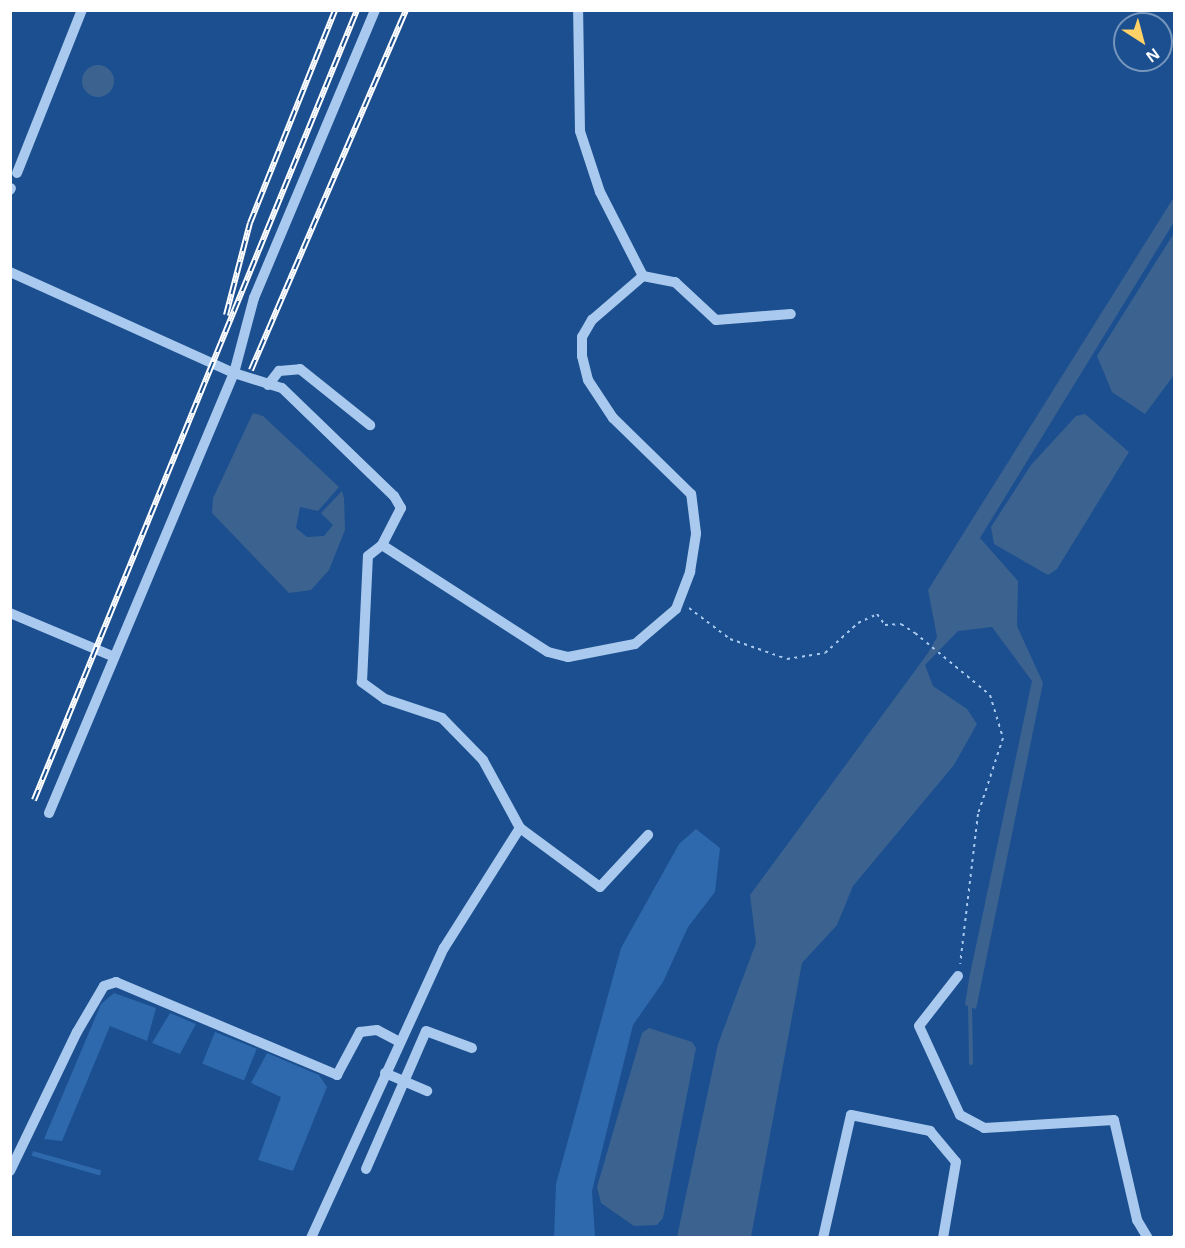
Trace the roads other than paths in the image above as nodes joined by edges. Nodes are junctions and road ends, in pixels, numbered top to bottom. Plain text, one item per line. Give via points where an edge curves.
1 (82, 10) edge
2 (375, 10) edge
3 (578, 10) edge
4 (17, 173) dead end
5 (10, 272) edge
6 (643, 276) junction
7 (791, 314) dead end
8 (234, 373) junction
9 (268, 385) junction
10 (370, 425) dead end
11 (382, 546) junction
12 (10, 613) edge
13 (114, 657) junction
14 (49, 813) dead end
15 (520, 828) junction
16 (648, 835) dead end
17 (958, 976) road end
18 (400, 1042) junction
19 (472, 1048) dead end
20 (385, 1073) junction
21 (403, 1081) junction
22 (427, 1091) dead end
23 (366, 1169) dead end
24 (10, 1172) edge
25 (311, 1238) edge
26 (823, 1238) edge
27 (943, 1238) edge
28 (1148, 1238) edge

1 - 4 street
2 - 8 street via 254,298
3 - 6 street via 580,131 600,192
5 - 8 street
6 - 7 street via 675,282 716,320
6 - 11 street via 592,320 582,337 582,356 588,380 613,418 691,494 696,533 678,602 661,625 635,644 568,657 548,652
8 - 9 street
8 - 13 street
9 - 10 street via 279,371 300,369
9 - 11 street via 282,388 394,496 401,508
11 - 15 street via 368,556 362,682 385,699 442,718 483,760
12 - 13 street
13 - 14 street
15 - 16 street via 600,887
15 - 18 street via 444,948
17 - 28 street via 922,1017 919,1035 960,1115 984,1128 1114,1120 1137,1220
18 - 20 street
18 - 24 street via 377,1030 360,1032 337,1075 116,982 104,986 77,1032
19 - 21 street via 426,1031
20 - 21 street
20 - 25 street
21 - 22 street
21 - 23 street
26 - 27 street via 851,1114 930,1131 956,1162

